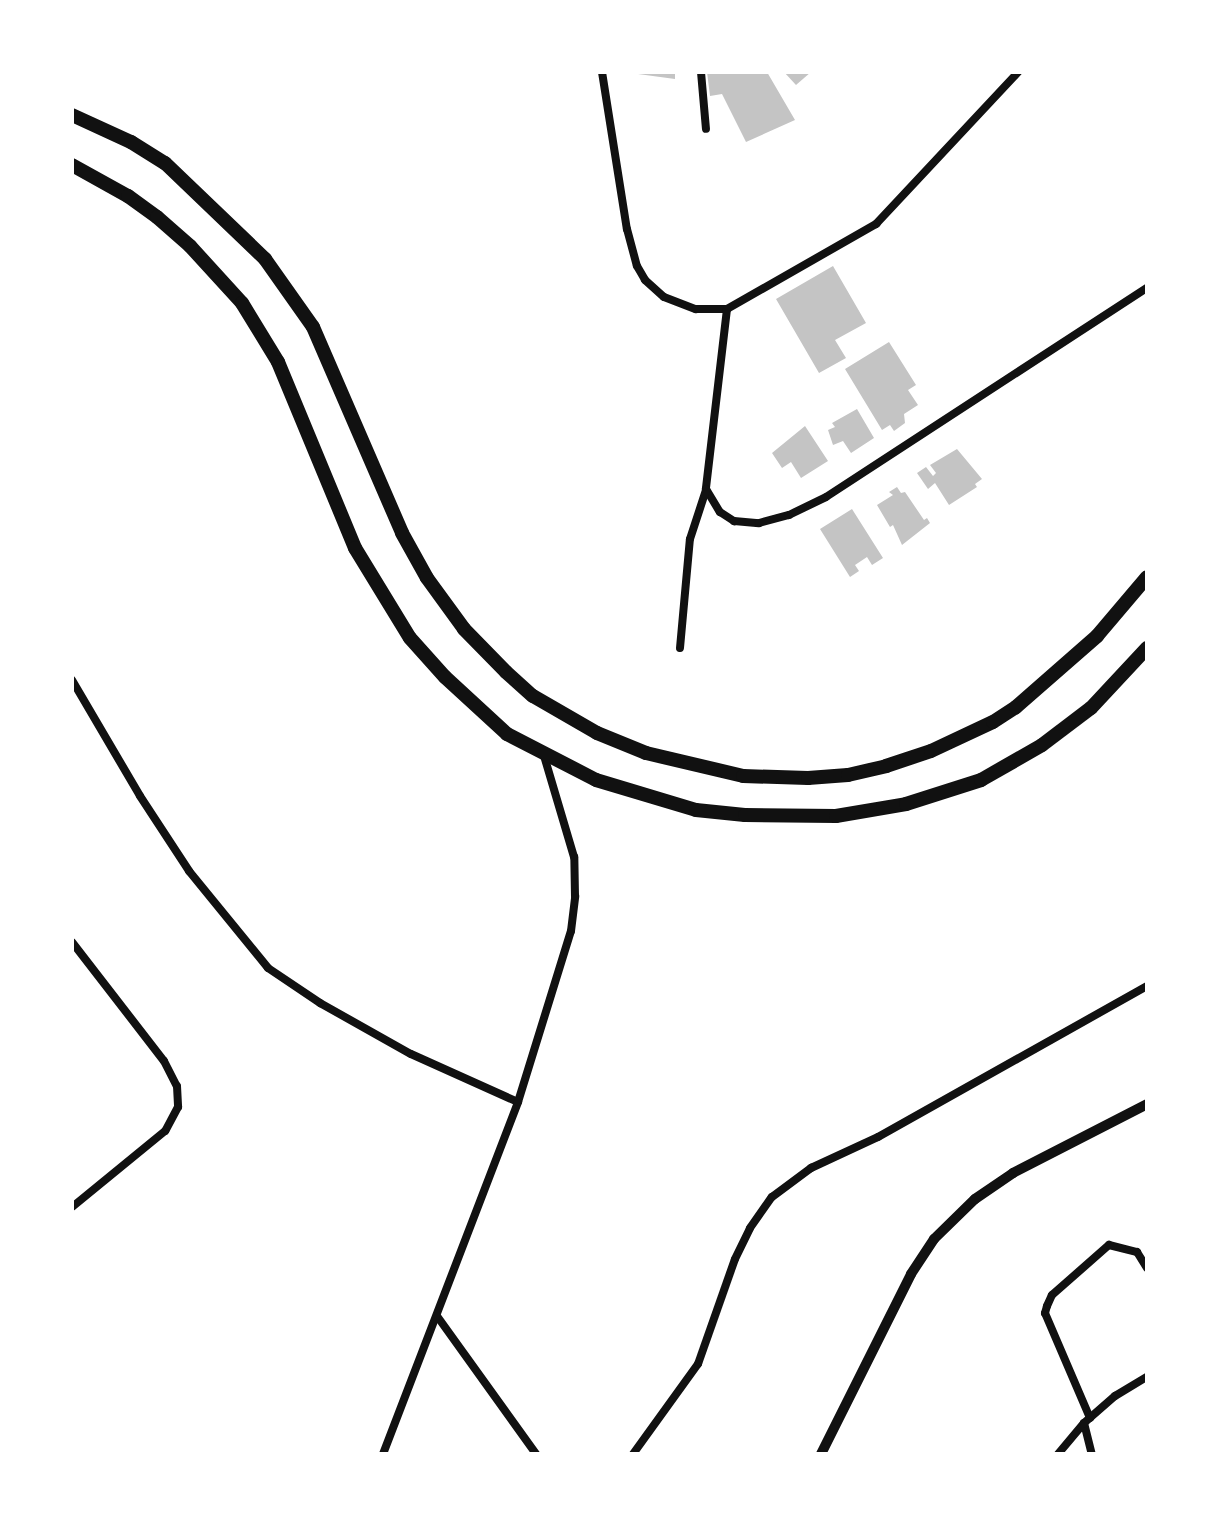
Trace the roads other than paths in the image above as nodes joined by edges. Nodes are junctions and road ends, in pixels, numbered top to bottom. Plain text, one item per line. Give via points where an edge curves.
1 (602, 72) edge
2 (701, 72) edge
3 (1018, 72) edge
4 (72, 115) edge
5 (706, 129) dead end
6 (72, 165) edge
7 (1147, 288) edge
8 (727, 309) junction
9 (706, 489) junction
10 (1147, 577) edge
11 (680, 648) dead end
12 (1147, 648) edge
13 (72, 680) edge
14 (544, 756) junction
15 (72, 942) edge
16 (1147, 986) edge
17 (518, 1102) junction
18 (1147, 1104) edge
19 (72, 1207) edge
20 (1147, 1268) edge
21 (437, 1316) junction
22 (1147, 1377) edge
23 (1087, 1420) junction
24 (383, 1454) edge
25 (536, 1454) edge
26 (633, 1454) edge
27 (821, 1454) edge
28 (1058, 1454) edge
29 (1092, 1454) edge

1 - 8 street via 637,266 651,287 672,302
2 - 5 street
3 - 8 street via 876,224
4 - 10 main road via 165,163 265,259 313,327 402,533 427,578 464,629 506,672 533,696 597,733 646,753 743,776 808,778 886,766 931,751 1016,707 1097,636
6 - 14 main road via 157,217 224,280 278,362 355,548 392,612 475,705 507,734
7 - 9 street via 808,507 759,523 734,521 720,512
8 - 9 street
9 - 11 street via 690,539
12 - 14 main road via 1091,708 1012,764 950,791 871,812 790,818 696,810 596,780
13 - 17 street via 189,871 268,968 411,1054
14 - 17 street via 570,835 574,905 566,949
15 - 19 street via 164,1061 177,1086 178,1107 165,1131
16 - 26 street via 878,1137 811,1168 772,1197 735,1259 698,1364
17 - 21 street
18 - 27 street via 1013,1173 975,1199 934,1239 911,1274
20 - 23 street via 1137,1252 1109,1245 1052,1295 1047,1306 1045,1313
21 - 24 street
21 - 25 street
22 - 23 street
23 - 28 street
23 - 29 street

